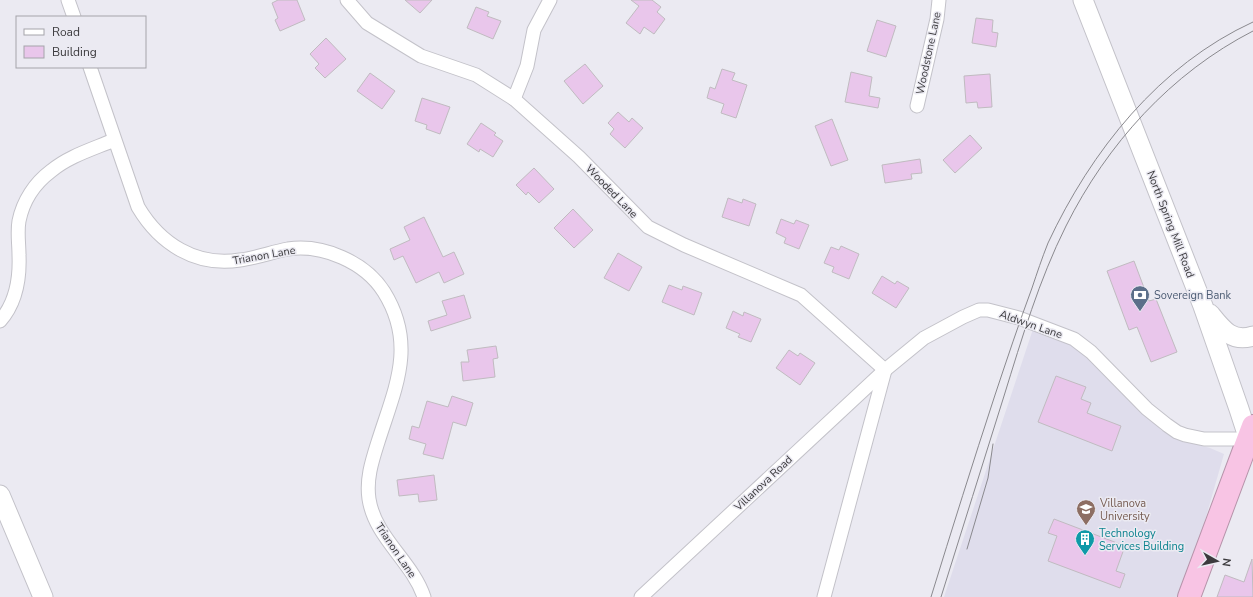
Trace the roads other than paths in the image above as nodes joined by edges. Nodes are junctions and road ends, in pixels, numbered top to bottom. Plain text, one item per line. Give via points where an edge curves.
1 (68, 0) edge
2 (347, 0) edge
3 (550, 0) edge
4 (939, 0) edge
5 (1083, 0) edge
6 (74, 16) edge
7 (90, 68) edge
8 (514, 99) junction
9 (917, 106) dead end
10 (114, 140) junction
11 (1203, 306) junction
12 (0, 321) edge
13 (1253, 336) edge
14 (885, 370) junction
15 (1252, 439) edge
16 (0, 495) edge
17 (43, 597) edge
18 (424, 597) edge
19 (641, 597) edge
20 (824, 597) edge
21 (1189, 597) edge

1 - 6 street
2 - 8 street, Wooded Lane via 367,23 420,56 476,75
3 - 8 street via 534,30 527,66
4 - 9 street, Woodstone Lane
5 - 11 main road, North Spring Mill Road
7 - 10 street, Trianon Lane
8 - 14 street, Wooded Lane via 579,157 648,228 801,295
10 - 12 street via 61,164 33,188 19,221 20,274 11,304
10 - 18 street, Trianon Lane via 138,207 145,219 169,243 184,252 197,258 214,261 241,260 288,249 301,248 325,252 360,268 373,278 383,291 398,321 402,351 394,392 371,463 369,499 374,517 418,582
11 - 13 main road via 1230,335 1242,338
11 - 15 main road, North Spring Mill Road
14 - 15 street, Aldwyn Lane via 924,338 979,310 988,310 1019,318 1074,339 1091,352 1152,414 1177,432 1204,439
14 - 19 street, Villanova Road
14 - 20 street
15 - 21 highway
16 - 17 main road

